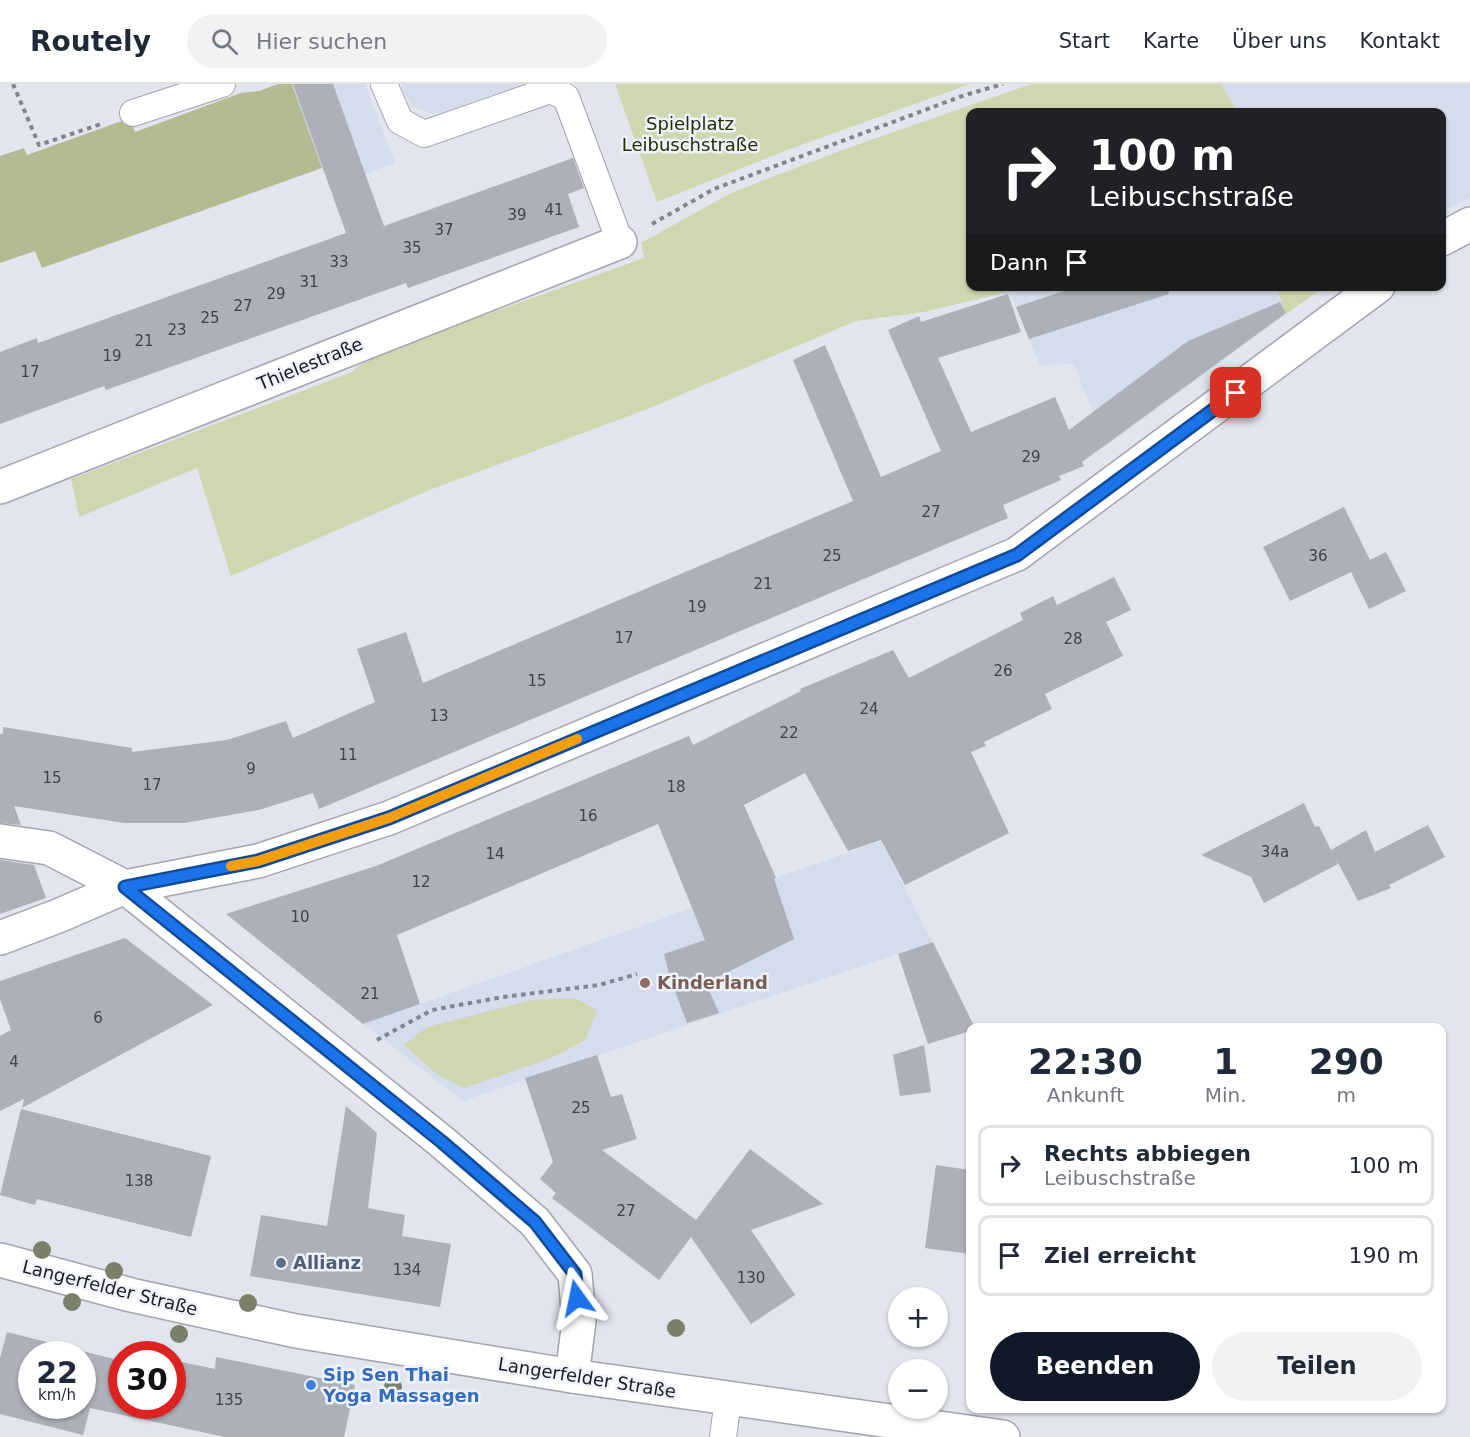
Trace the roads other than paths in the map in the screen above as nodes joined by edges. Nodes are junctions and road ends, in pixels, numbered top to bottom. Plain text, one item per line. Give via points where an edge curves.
1 (222, 84) edge
2 (384, 84) edge
3 (133, 113) road end
4 (1470, 224) edge
5 (1446, 237) edge
6 (620, 242) joint
7 (1371, 291) edge
8 (0, 487) edge
9 (0, 841) edge
10 (125, 887) junction
11 (0, 938) edge
12 (0, 1260) edge
13 (572, 1377) junction
14 (728, 1399) junction
15 (723, 1437) edge
16 (1003, 1437) edge

1 - 3 lane
2 - 6 lane via 400,121 424,134 550,90 566,96
4 - 5 street
6 - 8 street, Thielestraße
7 - 10 street via 1017,555 389,818 258,861
9 - 10 street via 49,848
10 - 11 street
10 - 13 street via 535,1222 575,1274 579,1321
12 - 13 street, Langerfelder Straße via 235,1319
13 - 14 street, Langerfelder Straße
14 - 15 lane
14 - 16 street, Langerfelder Straße

